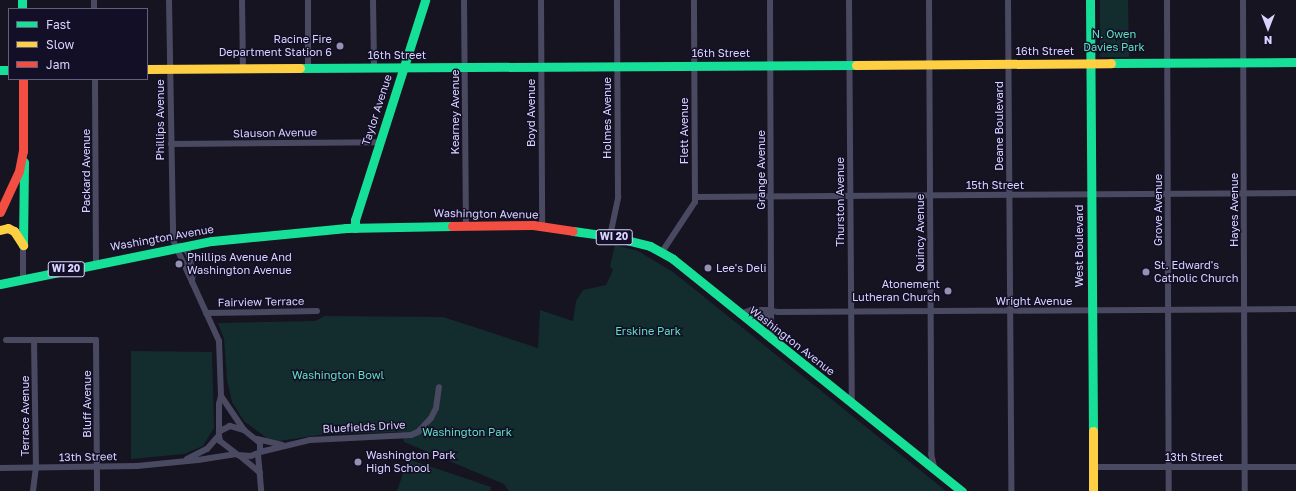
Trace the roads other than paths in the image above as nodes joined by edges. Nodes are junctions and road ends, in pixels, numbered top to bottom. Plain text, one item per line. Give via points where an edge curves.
1 (169, 0) edge
2 (242, 0) edge
3 (308, 0) edge
4 (373, 0) edge
5 (425, 0) edge
6 (464, 0) edge
7 (540, 0) edge
8 (617, 0) edge
9 (694, 0) edge
10 (770, 0) edge
11 (849, 0) edge
12 (929, 0) edge
13 (1008, 0) edge
14 (1090, 0) edge
15 (1167, 0) edge
16 (1243, 0) edge
17 (1243, 62) junction
18 (1296, 62) edge
19 (1091, 63) junction
20 (1167, 63) junction
21 (850, 64) junction
22 (929, 64) junction
23 (1008, 64) junction
24 (694, 65) junction
25 (770, 65) junction
26 (541, 66) junction
27 (617, 66) junction
28 (374, 67) junction
29 (404, 67) junction
30 (465, 67) junction
31 (243, 68) junction
32 (308, 68) junction
33 (148, 69) edge
34 (170, 69) junction
35 (23, 80) edge
36 (95, 80) edge
37 (380, 142) junction
38 (171, 144) junction
39 (23, 151) junction
40 (1244, 193) junction
41 (1296, 193) edge
42 (1091, 194) junction
43 (1168, 194) junction
44 (930, 195) junction
45 (1009, 195) junction
46 (771, 196) junction
47 (850, 196) junction
48 (694, 197) junction
49 (0, 212) edge
50 (466, 225) junction
51 (542, 226) junction
52 (355, 228) junction
53 (0, 230) edge
54 (610, 236) junction
55 (23, 244) junction
56 (176, 244) junction
57 (662, 252) junction
58 (96, 263) junction
59 (24, 279) junction
60 (0, 284) edge
61 (1296, 309) edge
62 (1169, 310) junction
63 (1245, 310) junction
64 (318, 311) dead end
65 (1010, 311) junction
66 (1092, 311) junction
67 (772, 312) junction
68 (851, 312) junction
69 (930, 312) junction
70 (206, 313) junction
71 (739, 314) junction
72 (6, 340) dead end
73 (34, 340) junction
74 (771, 340) junction
75 (438, 387) dead end
76 (221, 396) junction
77 (852, 403) junction
78 (244, 430) junction
79 (219, 433) junction
80 (257, 439) junction
81 (284, 445) junction
82 (259, 453) junction
83 (237, 454) junction
84 (176, 462) junction
85 (934, 466) junction
86 (1169, 467) junction
87 (1245, 467) junction
88 (1296, 467) edge
89 (0, 468) edge
90 (36, 468) junction
91 (97, 468) junction
92 (1093, 468) junction
93 (260, 473) junction
94 (32, 491) edge
95 (97, 491) edge
96 (261, 491) edge
97 (962, 491) edge
98 (1011, 491) edge
99 (1093, 491) edge
100 (1169, 491) edge
101 (1246, 491) edge

1 - 34 street, Phillips Avenue
2 - 31 street
3 - 32 street
4 - 28 street
5 - 29 street, Taylor Avenue
6 - 30 street, Kearney Avenue
7 - 26 street, Boyd Avenue
8 - 27 street, Holmes Avenue
9 - 24 street, Flett Avenue
10 - 25 street, Grange Avenue
11 - 21 street, Thurston Avenue
12 - 22 street, Quincy Avenue
13 - 23 street, Deane Boulevard
14 - 19 street, West Boulevard
15 - 20 street, Grove Avenue
16 - 17 street, Hayes Avenue
17 - 18 street, 16th Street
17 - 20 street, 16th Street
17 - 40 street, Hayes Avenue
19 - 20 street, 16th Street
19 - 23 street, 16th Street
19 - 42 street, West Boulevard
20 - 43 street, Grove Avenue
21 - 22 street, 16th Street
21 - 25 street, 16th Street
21 - 47 street, Thurston Avenue
22 - 23 street, 16th Street
22 - 44 street, Quincy Avenue
23 - 45 street, Deane Boulevard
24 - 25 street, 16th Street
24 - 27 street, 16th Street
24 - 48 street, Flett Avenue
25 - 46 street, Grange Avenue
26 - 27 street, 16th Street
26 - 30 street, 16th Street
26 - 51 street, Boyd Avenue
27 - 54 street, Holmes Avenue via 618,197
28 - 29 street, 16th Street
28 - 32 street, 16th Street
29 - 30 street, 16th Street
29 - 37 street, Taylor Avenue
30 - 50 street, Kearney Avenue
31 - 32 street, 16th Street
31 - 34 street, 16th Street
33 - 34 street, 16th Street
34 - 38 street, Phillips Avenue
35 - 39 street
36 - 58 street, Packard Avenue
37 - 38 street, Slauson Avenue
37 - 52 street, Taylor Avenue via 355,220
38 - 56 street, Phillips Avenue
39 - 49 street via 19,171
39 - 55 street
40 - 41 street, 15th Street
40 - 43 street, 15th Street
40 - 63 street, Hayes Avenue
42 - 43 street, 15th Street
42 - 45 street, 15th Street
42 - 66 street, West Boulevard
43 - 62 street, Grove Avenue
44 - 45 street, 15th Street
44 - 47 street, 15th Street
44 - 69 street, Quincy Avenue
45 - 65 street, Deane Boulevard
46 - 47 street, 15th Street
46 - 48 street, 15th Street
46 - 67 street, Grange Avenue
47 - 68 street, Thurston Avenue
48 - 57 street, Flett Avenue via 694,202
50 - 51 street, Washington Avenue / WI 20
50 - 52 street, Washington Avenue / WI 20
51 - 54 street, Washington Avenue / WI 20
52 - 56 street, Washington Avenue / WI 20
53 - 55 street via 8,228 14,231
54 - 57 street, Washington Avenue / WI 20 via 641,243
55 - 59 street
56 - 58 street, Washington Avenue / WI 20
56 - 70 street
57 - 71 street, Washington Avenue / WI 20
58 - 59 street, Washington Avenue / WI 20
59 - 60 street, Washington Avenue / WI 20
61 - 63 street, Wright Avenue
62 - 63 street, Wright Avenue
62 - 66 street, Wright Avenue
62 - 86 street, Grove Avenue
63 - 87 street, Hayes Avenue
64 - 70 street, Fairview Terrace
65 - 66 street, Wright Avenue
65 - 69 street, Wright Avenue
65 - 98 street, Deane Boulevard
66 - 92 street, West Boulevard
67 - 68 street, Wright Avenue
67 - 71 street, Wright Avenue via 767,316
67 - 74 street, Grange Avenue
68 - 69 street, Wright Avenue
68 - 77 street, Thurston Avenue
69 - 85 street, Quincy Avenue via 931,454
70 - 76 street via 219,341
71 - 74 street, Washington Avenue / WI 20
72 - 73 street
73 - 90 street, Terrace Avenue
73 - 91 street, Bluff Avenue via 96,340
74 - 77 street, Washington Avenue / WI 20
75 - 81 street, Bluefields Drive via 436,408 418,432 402,436 339,437
76 - 78 street
76 - 79 street
77 - 85 street, Washington Avenue / WI 20
78 - 79 street via 230,426
78 - 80 street
79 - 83 street via 222,444
79 - 84 street, 13th Street via 207,449
80 - 81 street, Bluefields Drive
80 - 82 street via 261,446
81 - 82 street, Bluefields Drive
82 - 83 street, Bluefields Drive
82 - 93 street
83 - 84 street, 13th Street
83 - 93 street
84 - 91 street, 13th Street
85 - 97 street, Washington Avenue / WI 20
86 - 87 street, 13th Street
86 - 92 street, 13th Street
86 - 100 street, Grove Avenue
87 - 88 street, 13th Street
87 - 101 street, Hayes Avenue
89 - 90 street, 13th Street
90 - 91 street, 13th Street
90 - 94 street, Terrace Avenue
91 - 95 street, Bluff Avenue
92 - 99 street, West Boulevard
93 - 96 street

